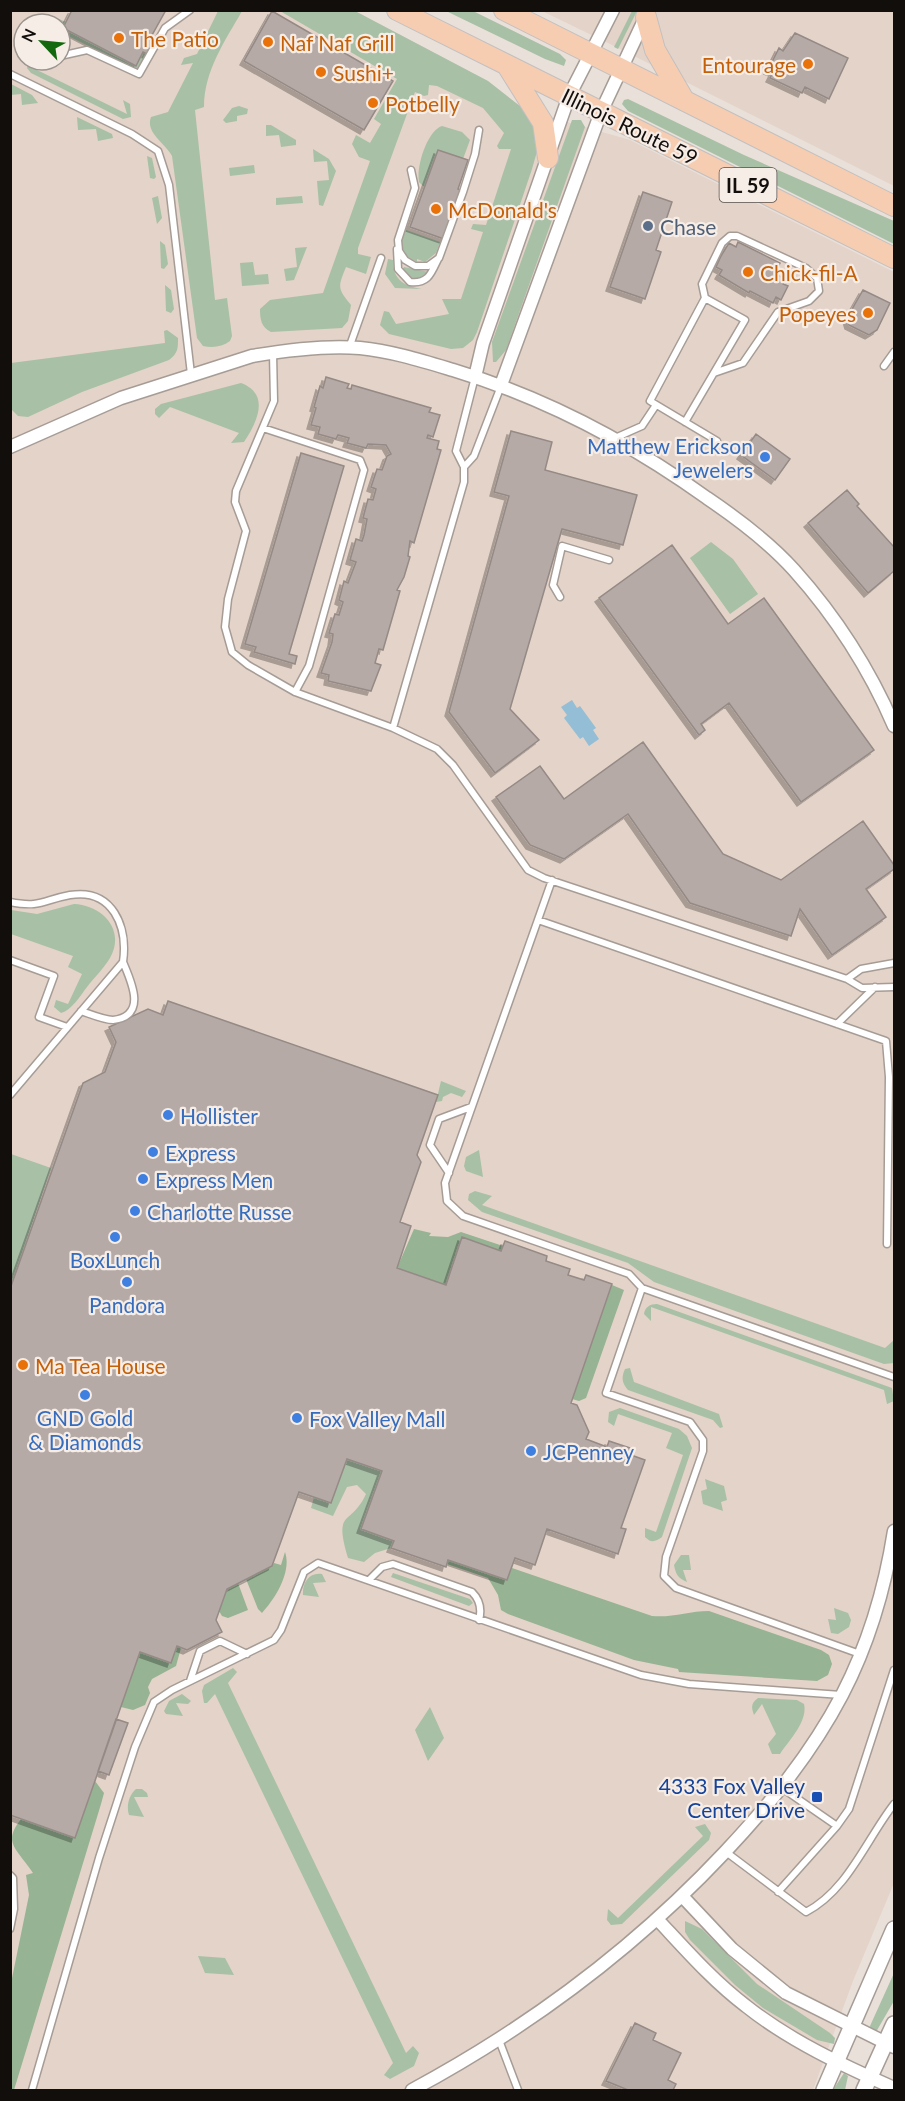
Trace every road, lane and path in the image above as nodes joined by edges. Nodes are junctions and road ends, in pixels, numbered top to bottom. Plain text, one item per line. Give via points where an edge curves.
1 (190, 10) edge
2 (397, 10) edge
3 (504, 10) edge
4 (614, 10) edge
5 (647, 14) edge
6 (72, 53) edge
7 (591, 54) junction
8 (507, 65) junction
9 (620, 68) junction
10 (10, 74) edge
11 (569, 96) junction
12 (684, 100) junction
13 (601, 112) junction
14 (479, 130) dead end
15 (548, 158) junction
16 (411, 170) dead end
17 (894, 206) edge
18 (398, 240) junction
19 (381, 258) dead end
20 (439, 258) junction
21 (894, 258) edge
22 (705, 298) junction
23 (348, 348) junction
24 (894, 352) edge
25 (273, 353) junction
26 (884, 366) dead end
27 (191, 374) junction
28 (714, 374) junction
29 (475, 377) junction
30 (501, 385) junction
31 (657, 405) junction
32 (685, 422) junction
33 (263, 428) junction
34 (615, 438) junction
35 (717, 441) dead end
36 (12, 443) edge
37 (464, 467) junction
38 (609, 560) dead end
39 (560, 597) dead end
40 (295, 692) junction
41 (894, 726) edge
42 (393, 728) junction
43 (552, 880) junction
44 (10, 902) edge
45 (538, 920) junction
46 (10, 960) edge
47 (123, 962) junction
48 (894, 963) edge
49 (847, 979) junction
50 (875, 987) junction
51 (894, 987) edge
52 (81, 1011) junction
53 (837, 1024) junction
54 (67, 1027) junction
55 (10, 1095) edge
56 (471, 1107) junction
57 (449, 1173) junction
58 (887, 1244) dead end
59 (642, 1288) junction
60 (894, 1377) edge
61 (894, 1531) edge
62 (369, 1580) junction
63 (479, 1620) junction
64 (247, 1654) junction
65 (860, 1654) junction
66 (894, 1670) edge
67 (190, 1682) junction
68 (842, 1695) junction
69 (782, 1788) junction
70 (894, 1804) edge
71 (837, 1826) junction
72 (726, 1851) junction
73 (10, 1875) edge
74 (778, 1892) junction
75 (683, 1897) junction
76 (658, 1920) junction
77 (10, 1929) edge
78 (894, 1929) edge
79 (894, 2024) edge
80 (851, 2027) junction
81 (499, 2040) junction
82 (890, 2045) edge
83 (837, 2061) junction
84 (867, 2084) edge
85 (894, 2088) edge
86 (32, 2091) edge
87 (412, 2091) edge
88 (518, 2091) edge
89 (824, 2091) edge

1 - 6 lane via 165,28 139,74 87,50
2 - 8 main road, Illinois Route 59 / IL 59
3 - 7 main road, IL 59
4 - 7 street
5 - 9 street
5 - 12 main road via 655,50
7 - 9 main road, IL 59
7 - 11 street
8 - 11 main road, Illinois Route 59 / IL 59
8 - 15 main road via 543,123
9 - 12 main road, IL 59
9 - 13 street
10 - 27 lane via 132,134 158,151 169,185
11 - 13 main road, Illinois Route 59 / IL 59
11 - 15 street
12 - 17 main road, IL 59
13 - 21 main road, Illinois Route 59 / IL 59
13 - 30 street
14 - 20 lane via 466,182
15 - 29 street via 483,343
16 - 18 lane via 415,188
18 - 20 lane via 399,251 415,266 428,266
18 - 20 lane via 398,269 410,282 421,284 430,278
19 - 23 lane
22 - 28 lane via 745,320
22 - 28 lane via 702,284 722,243 730,236 806,268 817,278 819,291 809,301 778,312 743,363
22 - 31 lane via 650,401
23 - 25 street
23 - 29 street via 416,359
24 - 26 lane
25 - 27 street
25 - 33 lane via 274,401
27 - 36 street
28 - 32 lane
29 - 30 street
29 - 37 lane via 456,451
30 - 34 street
30 - 37 lane via 474,456
31 - 32 lane
31 - 34 lane via 642,426
32 - 35 lane
33 - 40 lane via 236,491 235,502 246,531 228,599 225,627 232,652
33 - 40 lane via 360,460 364,470 309,666
34 - 41 street via 742,522 793,569 833,617 869,670
37 - 42 lane via 459,500
38 - 39 lane via 562,546 553,585
40 - 42 lane
42 - 43 lane via 437,749 453,765 528,870
43 - 45 lane
43 - 49 lane
44 - 47 lane via 37,905 70,895 90,896 107,905 122,922
45 - 53 lane
45 - 56 lane
46 - 54 lane via 54,976 39,1017
47 - 52 lane
47 - 52 lane via 135,990 134,1005 128,1013 113,1020
48 - 49 lane via 861,969
49 - 50 lane via 862,988
50 - 51 lane
50 - 53 lane
52 - 54 lane
53 - 58 lane via 886,1041
54 - 55 lane
56 - 57 lane
56 - 57 lane via 439,1119 430,1145
57 - 59 lane via 445,1183 447,1201 463,1216 629,1274
59 - 60 lane
59 - 65 lane via 606,1393 690,1422 703,1440 703,1451 666,1557 664,1576 676,1588
61 - 65 street via 886,1575
62 - 63 lane
62 - 63 lane via 382,1567 393,1564 472,1592 482,1610
62 - 64 lane via 318,1563 304,1572 274,1640
63 - 68 lane via 641,1675 689,1684
64 - 67 lane
64 - 67 lane via 220,1641 200,1651
65 - 68 street
66 - 71 lane via 849,1809
67 - 86 lane via 154,1702 135,1747
68 - 69 street
69 - 71 lane
69 - 72 street
70 - 74 lane via 857,1863 818,1906 806,1912
71 - 74 lane
72 - 74 lane
72 - 75 street
73 - 77 lane via 14,1909
75 - 76 street
75 - 80 street via 765,1978
76 - 81 street via 574,1989
76 - 83 street via 745,2006
78 - 80 street
79 - 82 street
80 - 82 street
80 - 83 street
81 - 87 street
81 - 88 lane
82 - 84 street
83 - 84 street
83 - 89 street
84 - 85 street

